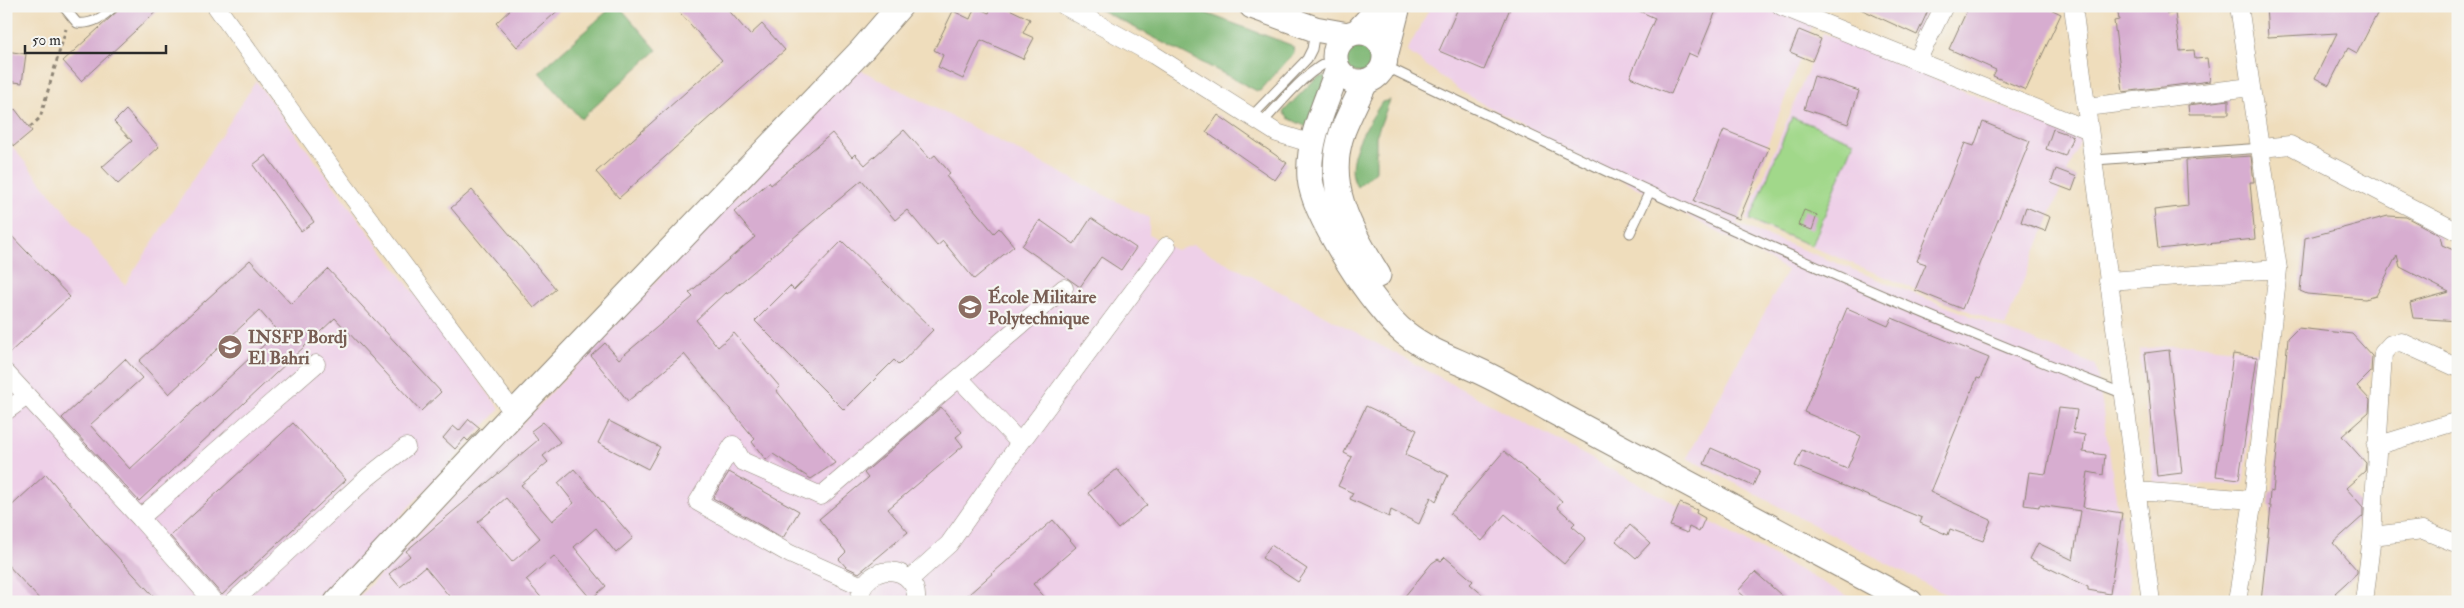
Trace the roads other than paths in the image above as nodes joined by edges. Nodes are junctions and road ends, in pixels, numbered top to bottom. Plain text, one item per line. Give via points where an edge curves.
1 (63, 6) edge
2 (115, 6) edge
3 (216, 6) edge
4 (900, 6) edge
5 (1065, 6) edge
6 (1252, 6) edge
7 (1381, 6) edge
8 (1398, 6) edge
9 (1781, 6) edge
10 (1944, 6) edge
11 (2073, 6) edge
12 (2239, 6) edge
13 (1315, 28) junction
14 (1343, 50) junction
15 (1917, 61) junction
16 (1378, 68) junction
17 (2251, 87) junction
18 (2086, 107) junction
19 (1257, 119) junction
20 (2089, 130) junction
21 (1313, 144) junction
22 (2262, 148) junction
23 (2095, 160) junction
24 (1649, 193) junction
25 (2458, 232) edge
26 (1630, 233) dead end
27 (1166, 246) dead end
28 (2278, 269) junction
29 (2108, 281) junction
30 (1064, 288) dead end
31 (316, 364) dead end
32 (1470, 367) junction
33 (2458, 368) edge
34 (6, 374) edge
35 (959, 378) junction
36 (2122, 393) junction
37 (27, 396) junction
38 (6, 411) edge
39 (514, 413) junction
40 (2458, 421) edge
41 (1020, 443) junction
42 (2376, 446) junction
43 (406, 447) dead end
44 (2137, 491) junction
45 (2253, 500) junction
46 (140, 518) junction
47 (2372, 536) junction
48 (2458, 544) edge
49 (909, 580) junction
50 (861, 594) edge
51 (214, 602) edge
52 (233, 602) edge
53 (337, 602) edge
54 (916, 602) edge
55 (1910, 602) edge
56 (2152, 602) edge
57 (2238, 602) edge
58 (2364, 602) edge

1 - 2 lane via 78,23 86,24 103,17
3 - 39 street via 342,184
4 - 39 main road via 861,51
5 - 19 street via 1154,55
6 - 13 main road
7 - 14 main road
8 - 16 main road
9 - 15 street
10 - 15 street
11 - 18 street
12 - 17 street
13 - 14 main road
13 - 19 lane via 1307,59
14 - 16 main road via 1350,80
14 - 16 main road via 1365,32 1380,41
14 - 19 lane
14 - 21 main road
15 - 20 street
16 - 24 lane
16 - 32 main road via 1343,131 1338,151 1336,174 1346,219 1395,302 1411,320 1454,350
17 - 18 street
17 - 22 street
18 - 20 street
19 - 21 street via 1286,137
20 - 23 street
21 - 32 main road via 1310,179 1322,218 1372,295 1402,331 1439,355
22 - 23 lane
22 - 25 street via 2290,145
22 - 28 street
23 - 29 street
24 - 26 lane
24 - 36 lane via 2018,353
27 - 41 street
28 - 29 street
28 - 45 street
29 - 36 street
30 - 35 street
31 - 46 street
32 - 55 main road
33 - 42 street via 2401,342 2391,344 2383,353
34 - 37 street
35 - 41 street
35 - 50 street via 821,496 742,461 733,446 698,502
36 - 44 street
37 - 38 street
37 - 46 street
39 - 53 main road
40 - 42 street
41 - 49 street via 949,544
42 - 47 street
43 - 52 street via 368,477
44 - 45 street
44 - 56 street
45 - 57 street
46 - 51 street
47 - 48 street via 2424,530
47 - 58 street
49 - 50 street via 902,574 885,570 868,578
49 - 54 street

